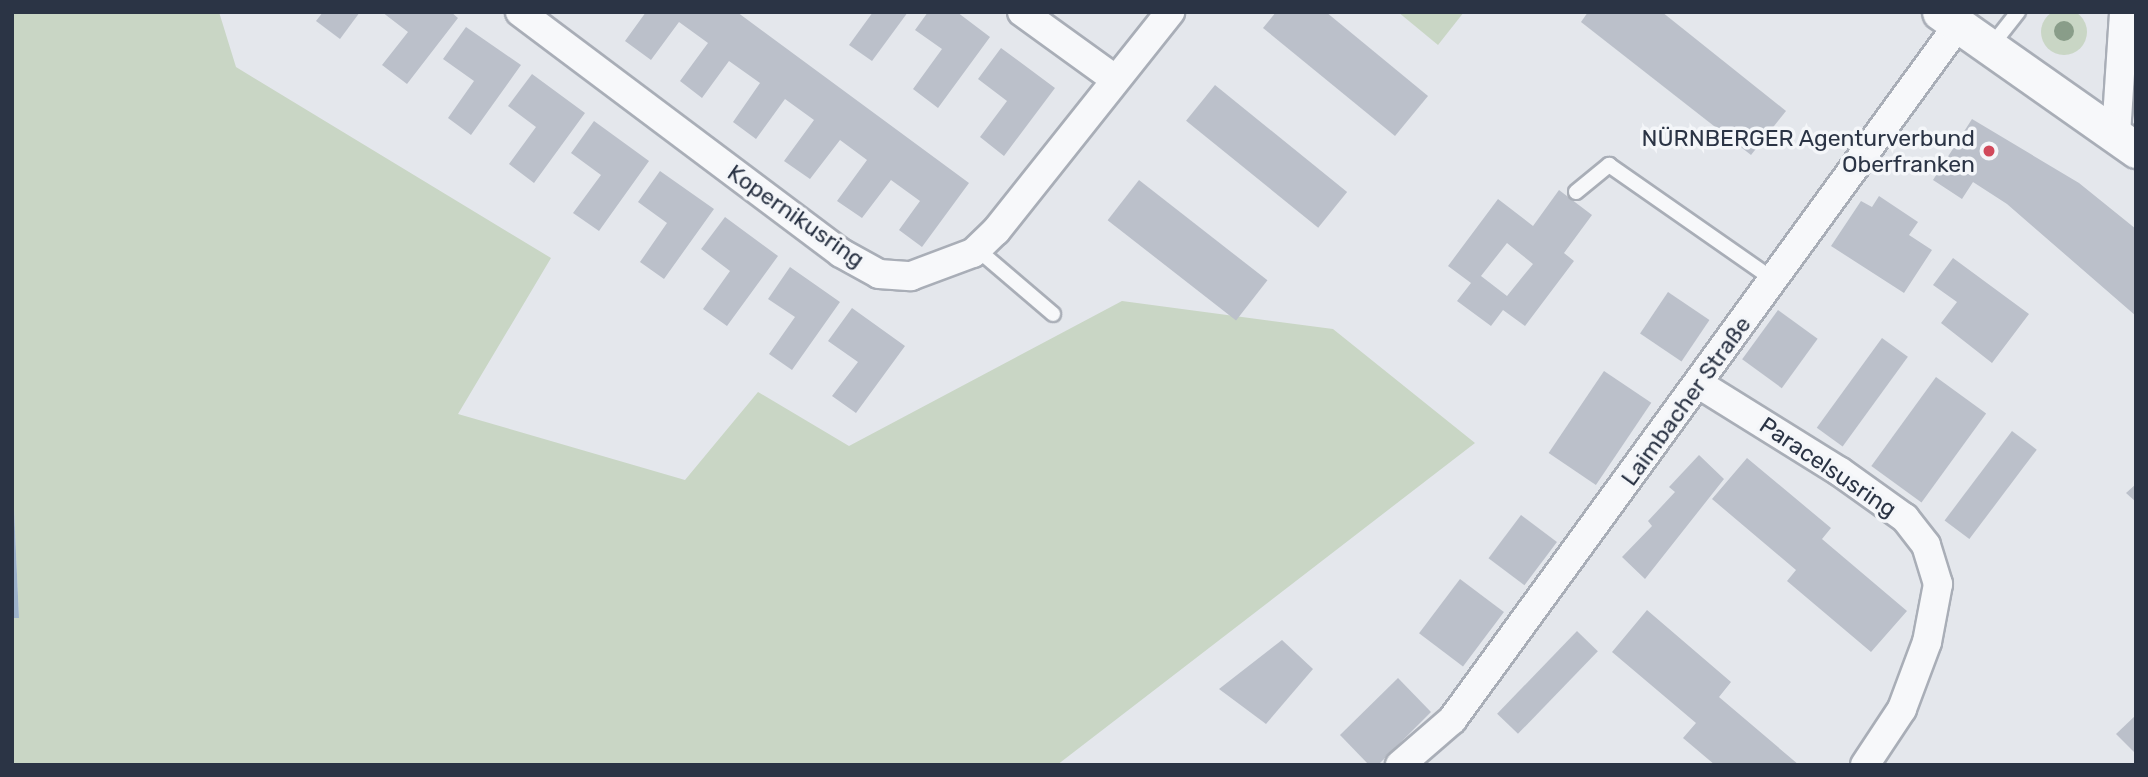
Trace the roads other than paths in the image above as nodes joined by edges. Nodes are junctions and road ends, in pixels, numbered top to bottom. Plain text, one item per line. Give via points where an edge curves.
1 (520, 12) edge
2 (1022, 12) edge
3 (1170, 12) edge
4 (2018, 12) edge
5 (2124, 12) edge
6 (1949, 19) edge
7 (1993, 45) junction
8 (1115, 79) junction
9 (2126, 142) edge
10 (1576, 192) dead end
11 (977, 249) junction
12 (1774, 280) junction
13 (1053, 314) dead end
14 (1699, 384) junction
15 (1400, 765) edge
16 (1866, 765) edge

1 - 11 street, Kopernikusring via 841,253 879,274 923,274
2 - 8 street
3 - 8 street, Kopernikusring
4 - 7 lane
5 - 9 street
6 - 7 street
6 - 12 street, Laimbacher Straße
7 - 9 street
8 - 11 street, Kopernikusring
10 - 12 lane via 1609,165
11 - 13 lane
12 - 14 street, Laimbacher Straße
14 - 15 street, Laimbacher Straße via 1452,720
14 - 16 street, Paracelsusring via 1839,471 1905,518 1926,545 1938,583 1927,642 1902,709

